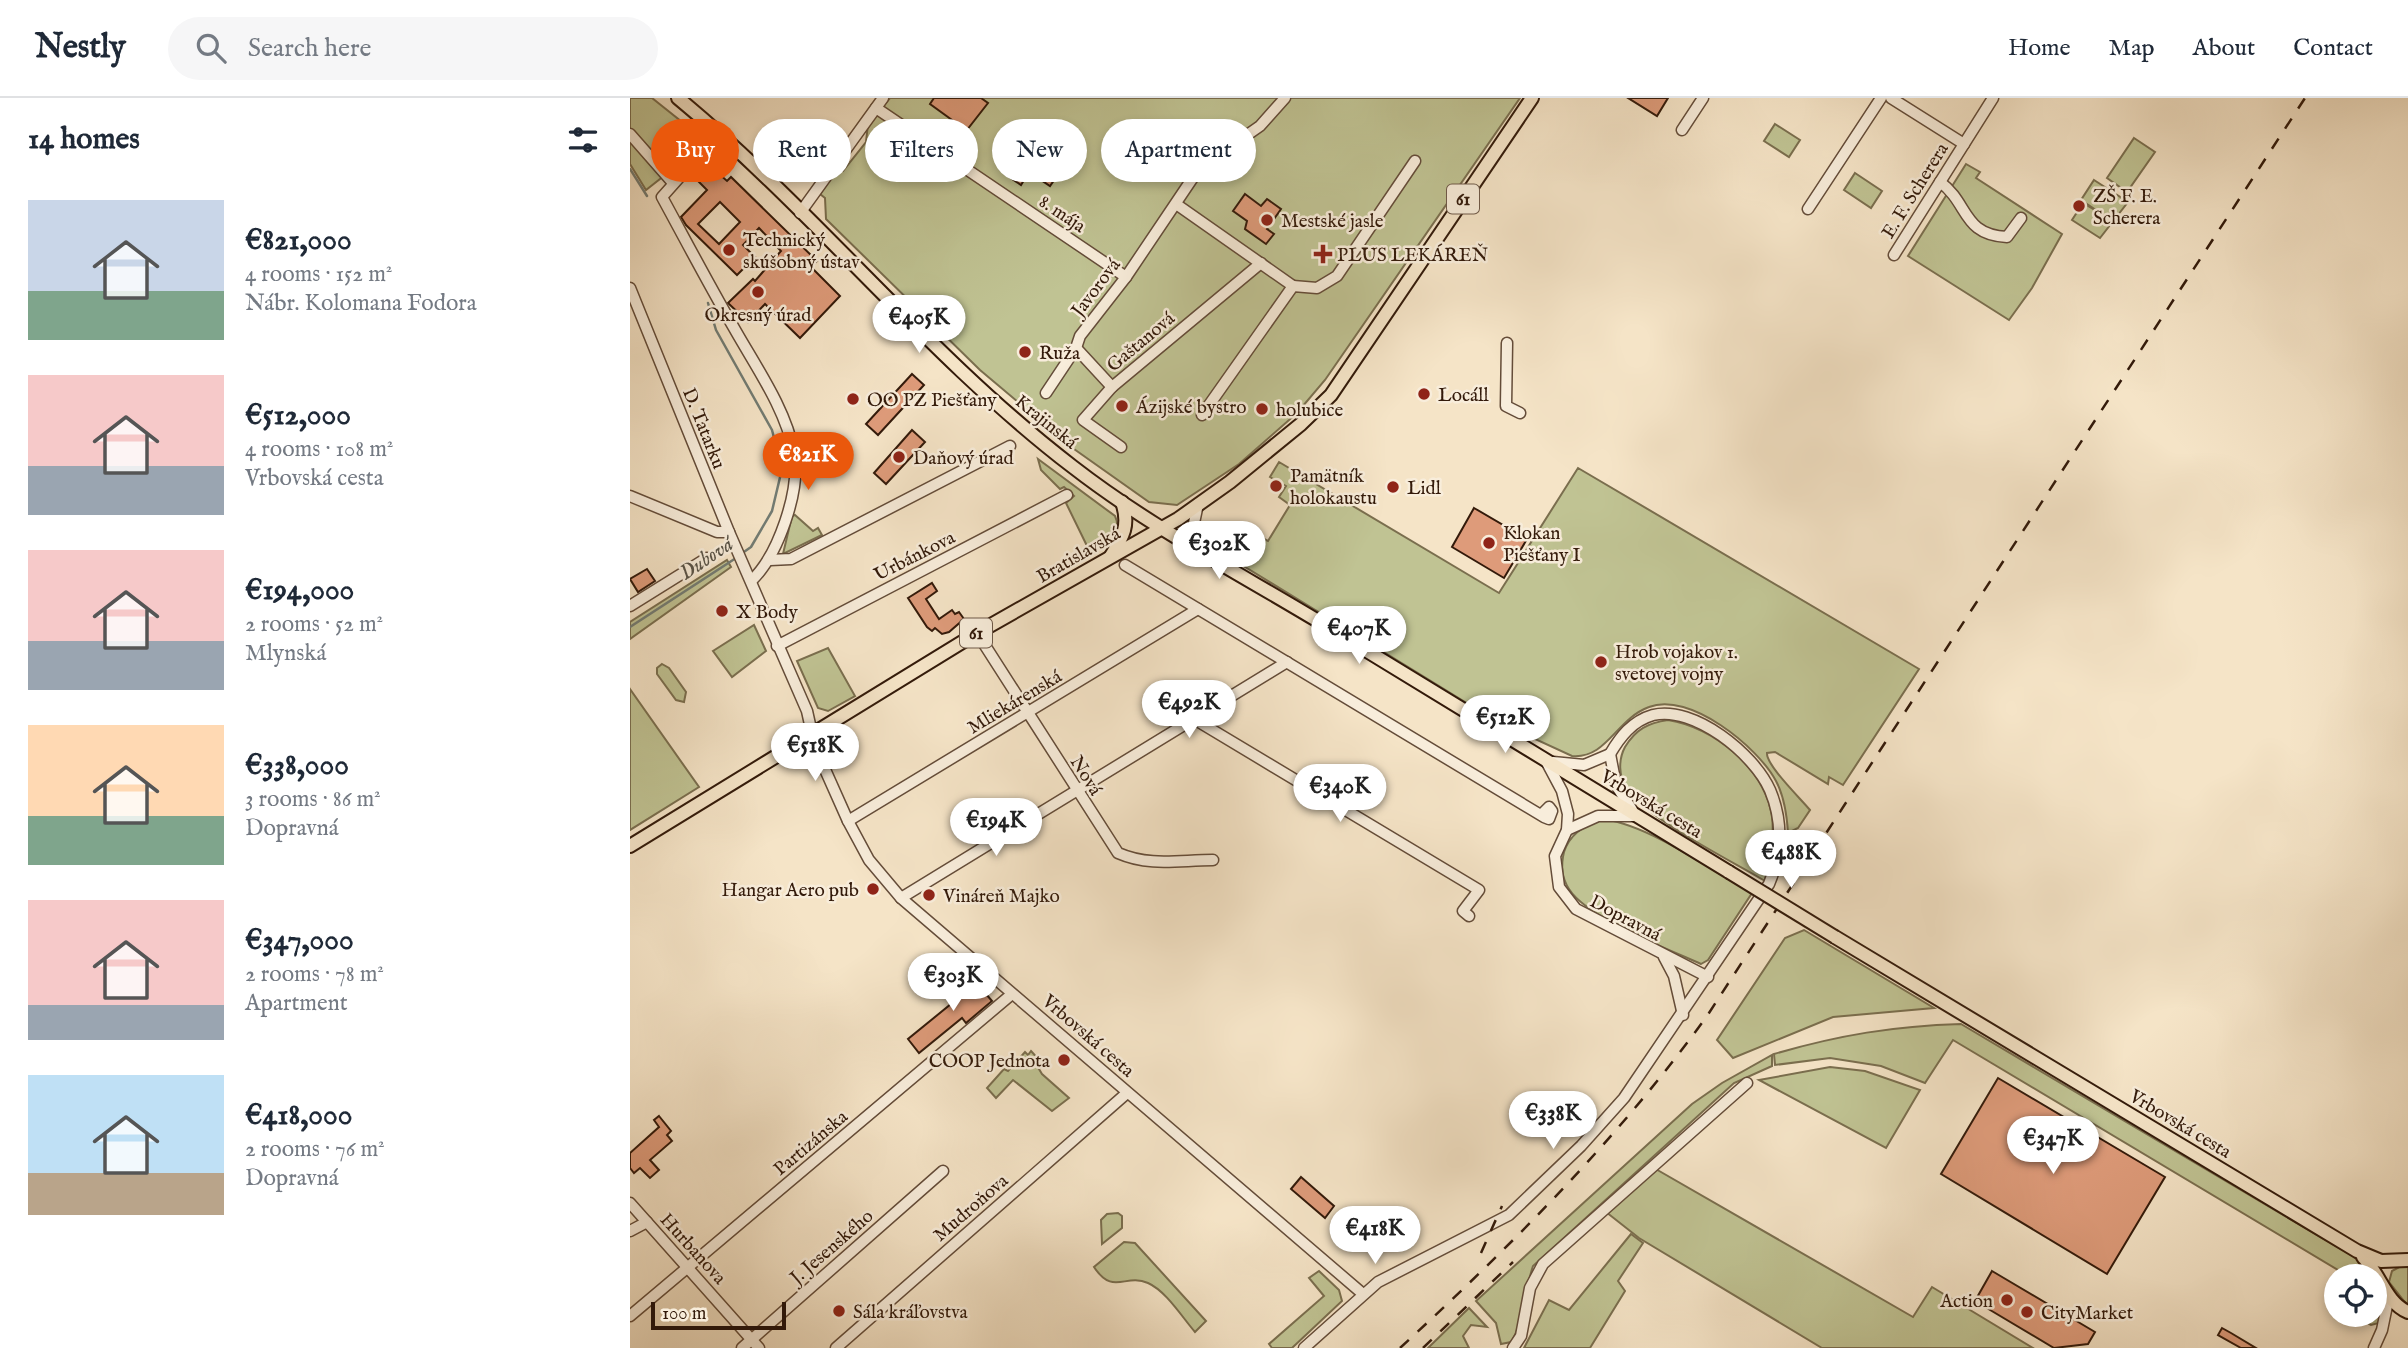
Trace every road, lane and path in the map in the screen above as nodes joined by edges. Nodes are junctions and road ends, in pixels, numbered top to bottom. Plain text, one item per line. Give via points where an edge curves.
1 (678, 98) edge
2 (883, 98) edge
3 (1285, 98) edge
4 (1532, 98) edge
5 (1703, 98) edge
6 (1881, 98) edge
7 (1891, 98) edge
8 (1993, 98) edge
9 (876, 108) junction
10 (703, 119) edge
11 (1682, 130) dead end
12 (630, 134) edge
13 (1964, 144) junction
14 (739, 153) edge
15 (1415, 161) dead end
16 (1940, 182) junction
17 (673, 183) joint
18 (1176, 204) junction
19 (1808, 209) dead end
20 (800, 213) junction
21 (2021, 218) dead end
22 (1894, 255) dead end
23 (1261, 263) junction
24 (1126, 277) junction
25 (1293, 286) junction
26 (630, 288) edge
27 (1507, 343) dead end
28 (1076, 348) junction
29 (1112, 387) junction
30 (1046, 393) dead end
31 (1520, 413) dead end
32 (1202, 415) dead end
33 (1010, 446) dead end
34 (1121, 447) dead end
35 (1067, 495) dead end
36 (630, 496) edge
37 (1122, 502) junction
38 (1198, 504) junction
39 (1160, 528) junction
40 (730, 536) junction
41 (1200, 551) junction
42 (1111, 556) junction
43 (707, 558) dead end
44 (770, 560) junction
45 (1125, 565) dead end
46 (751, 581) junction
47 (630, 606) edge
48 (1198, 610) junction
49 (977, 632) junction
50 (777, 646) junction
51 (1287, 662) junction
52 (1027, 713) junction
53 (1194, 719) junction
54 (813, 735) junction
55 (1610, 754) junction
56 (1546, 761) junction
57 (1076, 792) junction
58 (1541, 815) dead end
59 (1637, 816) junction
60 (848, 821) junction
61 (1567, 830) junction
62 (630, 846) edge
63 (1213, 860) dead end
64 (901, 898) junction
65 (1469, 916) dead end
66 (1664, 957) junction
67 (1708, 977) junction
68 (1012, 994) junction
69 (1683, 1015) junction
70 (1748, 1083) dead end
71 (1127, 1093) junction
72 (943, 1171) dead end
73 (630, 1203) edge
74 (647, 1222) junction
75 (630, 1231) edge
76 (2357, 1251) junction
77 (2408, 1260) edge
78 (2392, 1262) junction
79 (2368, 1264) edge
80 (687, 1268) junction
81 (2387, 1268) edge
82 (2387, 1291) edge
83 (1363, 1294) junction
84 (2389, 1296) junction
85 (2406, 1311) edge
86 (630, 1316) edge
87 (2382, 1330) junction
88 (751, 1339) junction
89 (742, 1348) edge
90 (759, 1348) edge
91 (836, 1348) edge
92 (1304, 1348) edge
93 (1513, 1348) edge
94 (2374, 1348) edge

1 - 10 main road, Krajinská
2 - 9 street
3 - 18 street, Javorová via 1259,126 1192,179
4 - 38 main road, Bratislavská / 61 via 1331,395
5 - 11 street
6 - 19 street
7 - 13 street, E. F. Scherera
8 - 13 street, E. F. Scherera
9 - 20 street
9 - 24 street, 8. mája
12 - 17 street
13 - 16 street, E. F. Scherera
14 - 20 main road, Krajinská
15 - 25 street via 1337,276 1317,288
16 - 21 street via 1952,191 1970,222 1987,234 2007,237
16 - 22 street, E. F. Scherera
17 - 44 street via 662,197 772,393 794,452 792,497
18 - 23 street
18 - 24 street, Javorová
20 - 37 main road, Krajinská via 967,379
23 - 25 street
23 - 29 street, Gaštanová
24 - 28 street, Javorová via 1080,336
25 - 32 street
26 - 40 street, D. Tatarku
27 - 31 street via 1506,406
28 - 29 street
28 - 30 street, Javorová
29 - 34 street, Gaštanová via 1083,420
33 - 44 street via 791,559
35 - 50 street, Urbánkova
36 - 40 street
37 - 39 main road, Krajinská
37 - 42 main road via 1125,534
38 - 39 main road, Bratislavská / 61
38 - 41 street via 1194,523
39 - 41 main road, Vrbovská cesta
39 - 42 main road, Bratislavská / 61
40 - 46 street, D. Tatarku
41 - 56 main road, Vrbovská cesta
42 - 49 main road, Bratislavská / 61
43 - 47 street
44 - 46 street
45 - 48 street
46 - 50 street, D. Tatarku
48 - 51 street
48 - 52 street, Mliekárenská
49 - 52 street, Nová
49 - 54 main road, Bratislavská / 61
50 - 54 street, D. Tatarku
51 - 53 street
51 - 58 street
52 - 57 street, Nová
52 - 60 street, Mliekárenská
53 - 57 street
53 - 65 street via 1479,890 1463,911
54 - 60 street, Vrbovská cesta
54 - 62 main road, Bratislavská / 61
55 - 56 street via 1584,765
55 - 59 street via 1616,785
55 - 67 street via 1635,723 1654,715 1681,716 1735,746 1770,789 1781,839 1776,867 1758,903
56 - 59 main road, Vrbovská cesta
56 - 61 street via 1565,800
57 - 63 street, Nová via 1118,853 1165,863
57 - 64 street
59 - 61 street via 1598,816
59 - 76 main road, Vrbovská cesta, bridge
60 - 64 street, Vrbovská cesta via 869,860
61 - 66 street, Dopravná via 1555,856 1559,887 1576,909
64 - 68 street, Vrbovská cesta
66 - 67 street, Dopravná
66 - 69 street, Dopravná via 1674,975
67 - 69 street
68 - 71 street, Vrbovská cesta
68 - 80 street, Partizánska
69 - 83 street via 1624,1098 1509,1214 1391,1274
70 - 93 street via 1543,1264 1530,1288 1521,1336
71 - 83 street, Vrbovská cesta
71 - 91 street, Mudroňova
72 - 88 street, J. Jesenského
73 - 74 street, Hurbanova
74 - 75 street
74 - 80 street, Hurbanova
76 - 78 main road
76 - 79 main road
77 - 78 main road
78 - 81 main road
80 - 86 street, Partizánska
80 - 88 street, Hurbanova
82 - 84 main road
83 - 92 street
84 - 85 main road
84 - 87 street
85 - 87 street via 2394,1316
87 - 94 street
88 - 89 street, J. Jesenského
88 - 90 street, Hurbanova

